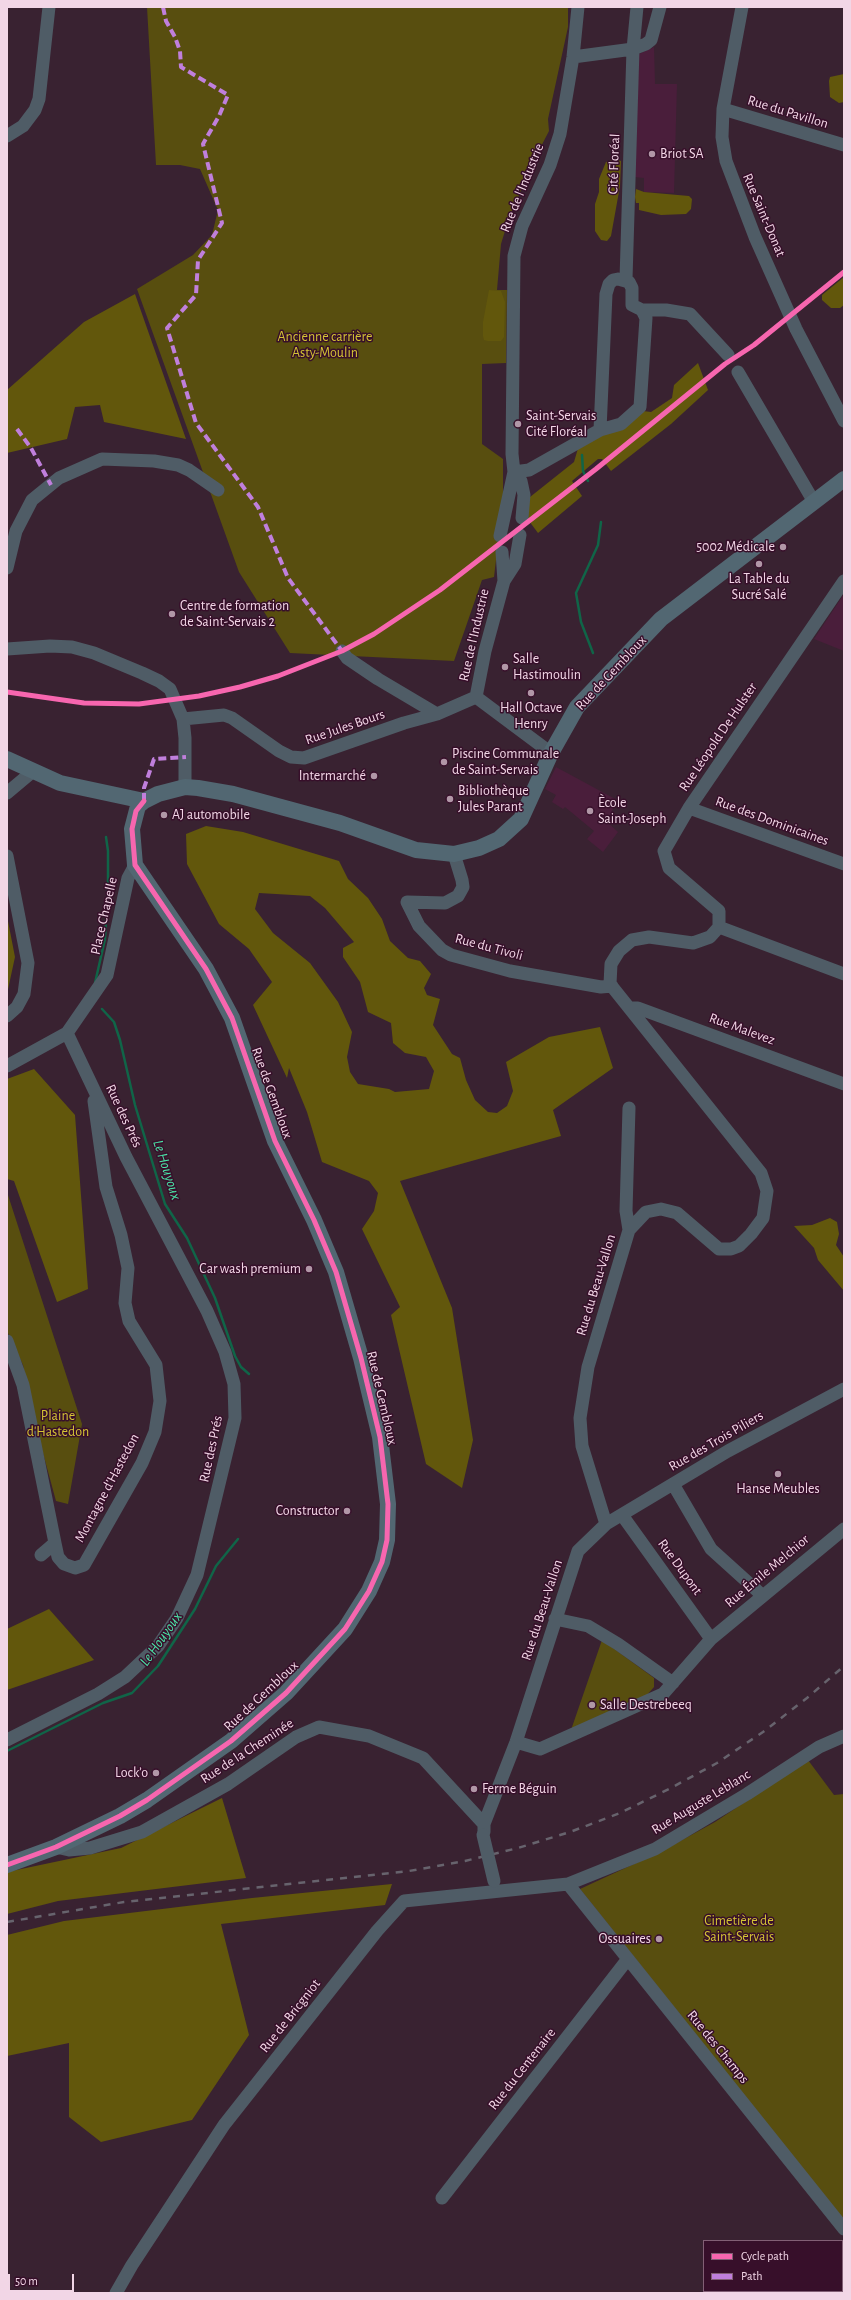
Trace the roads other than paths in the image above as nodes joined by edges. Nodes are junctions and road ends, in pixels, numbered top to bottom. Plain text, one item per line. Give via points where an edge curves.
1 (49, 7) edge
2 (578, 7) edge
3 (637, 7) edge
4 (660, 7) edge
5 (742, 7) edge
6 (633, 49) junction
7 (573, 57) junction
8 (723, 109) junction
9 (7, 136) edge
10 (844, 145) edge
11 (626, 279) junction
12 (642, 310) junction
13 (728, 355) dead end
14 (738, 372) dead end
15 (844, 421) edge
16 (600, 430) junction
17 (514, 472) junction
18 (844, 479) edge
19 (218, 490) dead end
20 (814, 502) junction
21 (522, 518) dead end
22 (520, 535) dead end
23 (500, 536) dead end
24 (502, 552) dead end
25 (7, 568) edge
26 (504, 581) junction
27 (844, 581) edge
28 (7, 649) edge
29 (342, 651) dead end
30 (476, 696) junction
31 (438, 714) junction
32 (183, 720) junction
33 (551, 753) junction
34 (7, 759) edge
35 (32, 772) junction
36 (185, 787) junction
37 (7, 793) edge
38 (144, 801) junction
39 (689, 808) junction
40 (454, 854) junction
41 (7, 856) edge
42 (844, 864) edge
43 (135, 865) junction
44 (719, 927) junction
45 (844, 974) edge
46 (612, 986) junction
47 (629, 1008) junction
48 (7, 1016) edge
49 (68, 1033) junction
50 (7, 1066) edge
51 (89, 1080) junction
52 (844, 1084) edge
53 (629, 1108) dead end
54 (629, 1230) junction
55 (7, 1341) edge
56 (844, 1389) edge
57 (673, 1484) junction
58 (622, 1515) junction
59 (606, 1524) junction
60 (844, 1529) edge
61 (55, 1543) junction
62 (41, 1555) dead end
63 (763, 1596) junction
64 (555, 1620) junction
65 (711, 1638) junction
66 (673, 1683) junction
67 (844, 1736) edge
68 (7, 1740) edge
69 (516, 1742) junction
70 (484, 1830) junction
71 (56, 1847) junction
72 (7, 1865) edge
73 (568, 1884) junction
74 (494, 1886) junction
75 (627, 1960) junction
76 (442, 2198) dead end
77 (844, 2229) edge
78 (116, 2293) edge

1 - 9 street via 39,99 35,110 23,126
2 - 7 street, Rue de l'Industrie
3 - 6 street, Cité Floréal
4 - 6 street via 651,40
5 - 8 street, Rue Saint-Donat
6 - 7 street
6 - 11 street, Cité Floréal
7 - 17 street, Rue de l'Industrie via 560,134 550,165 522,226 514,256
8 - 10 street, Rue du Pavillon
8 - 15 street, Rue Saint-Donat via 722,137 729,173 796,329
11 - 12 street, Cité Floréal via 632,288 632,305
11 - 16 street via 613,280 606,294
12 - 13 street via 690,314
12 - 16 street, Cité Floréal via 646,318 640,407 621,424
14 - 20 street
16 - 17 street, Cité Floréal via 529,470
17 - 21 street, Rue de l'Industrie via 521,481 524,495
17 - 23 street, Rue de l'Industrie
18 - 20 main road, Rue de Gembloux
19 - 25 street via 178,465 154,461 102,459 59,478 32,500 16,531
20 - 33 main road, Rue de Gembloux via 661,619 577,707
22 - 26 street, Rue de l'Industrie via 516,564
24 - 26 street, Rue de l'Industrie
26 - 30 street, Rue de l'Industrie
27 - 39 street, Rue Léopold De Hulster
28 - 32 street via 72,647 94,653 159,681 170,689
29 - 31 street via 347,658 378,679
30 - 31 street, Rue Jules Bours
30 - 33 street
31 - 32 street, Rue Jules Bours via 404,723 304,758 292,757 224,715 215,714
32 - 36 street via 186,738
33 - 40 main road, Rue de Gembloux via 516,825 499,839 479,848
34 - 35 main road
35 - 37 street
35 - 38 main road via 78,788
36 - 38 main road, Rue de Gembloux via 158,794
36 - 40 main road, Rue de Gembloux via 233,794 324,819 416,850
38 - 43 main road, Rue de Gembloux via 136,811 132,829
39 - 42 street, Rue des Dominicaines
39 - 44 street, Rue Léopold De Hulster via 664,850 665,859 669,868 719,911
40 - 46 street, Rue du Tivoli via 463,887 458,896 445,903 407,902 419,926 442,950 451,955 510,971 601,987
41 - 48 street via 28,962 24,994 17,1007
43 - 49 street, Place Chapelle via 128,878 107,975
43 - 71 main road, Rue de Gembloux via 206,968 232,1018 275,1141 314,1220 336,1272 366,1374 380,1437 388,1504 387,1540 382,1562 372,1584 345,1629 286,1693 231,1740 147,1800 114,1820
44 - 45 street
44 - 46 street via 710,937 693,943 649,937 632,940 611,964 609,974
46 - 47 street, Rue du Beau-Vallon
47 - 52 street, Rue Malevez via 638,1008
47 - 54 street, Rue du Beau-Vallon via 761,1173 767,1191 763,1218 743,1242 730,1249 719,1249 678,1213 661,1209 646,1212
49 - 50 street
49 - 51 street, Rue des Prés
51 - 61 street, Montagne d'Hastedon via 100,1128 106,1187 128,1268 125,1303 129,1321 156,1365 160,1401 155,1432 142,1463 84,1565 75,1568 64,1564 58,1557
51 - 68 street, Rue des Prés via 126,1157 207,1311 225,1352 234,1384 234,1429 196,1575 178,1618 158,1646 125,1677 98,1694
53 - 54 street via 626,1211
54 - 59 street, Rue du Beau-Vallon via 588,1367 580,1418 582,1446
55 - 61 street, Montagne d'Hastedon via 23,1385
56 - 57 street, Rue des Trois Piliers via 728,1451
57 - 58 street, Rue des Trois Piliers
57 - 63 street via 711,1549
58 - 59 street, Rue des Trois Piliers
58 - 65 street, Rue Dupont
59 - 64 street, Rue du Beau-Vallon via 578,1551
60 - 63 street, Rue Émile Melchior
61 - 62 street, Montagne d'Hastedon
63 - 65 street, Rue Émile Melchior
64 - 66 street via 588,1626
64 - 69 street, Rue du Beau-Vallon
65 - 66 street, Rue Émile Melchior
66 - 69 street, Rue Émile Melchior via 663,1694 540,1749
67 - 73 street, Rue Auguste Leblanc via 819,1747 655,1849
69 - 70 street, Rue du Beau-Vallon
70 - 71 street, Rue de la Cheminée via 423,1758 370,1736 318,1728 306,1731 228,1784 142,1832 90,1848 69,1850
70 - 74 street, Rue de la Cheminée, bridge
71 - 72 main road, Rue de Gembloux
73 - 74 street, Rue de Bricgniot
73 - 75 street, Rue des Champs
74 - 78 street, Rue de Bricgniot via 404,1901 377,1931 224,2125
75 - 76 street, Rue du Centenaire
75 - 77 street, Rue des Champs

